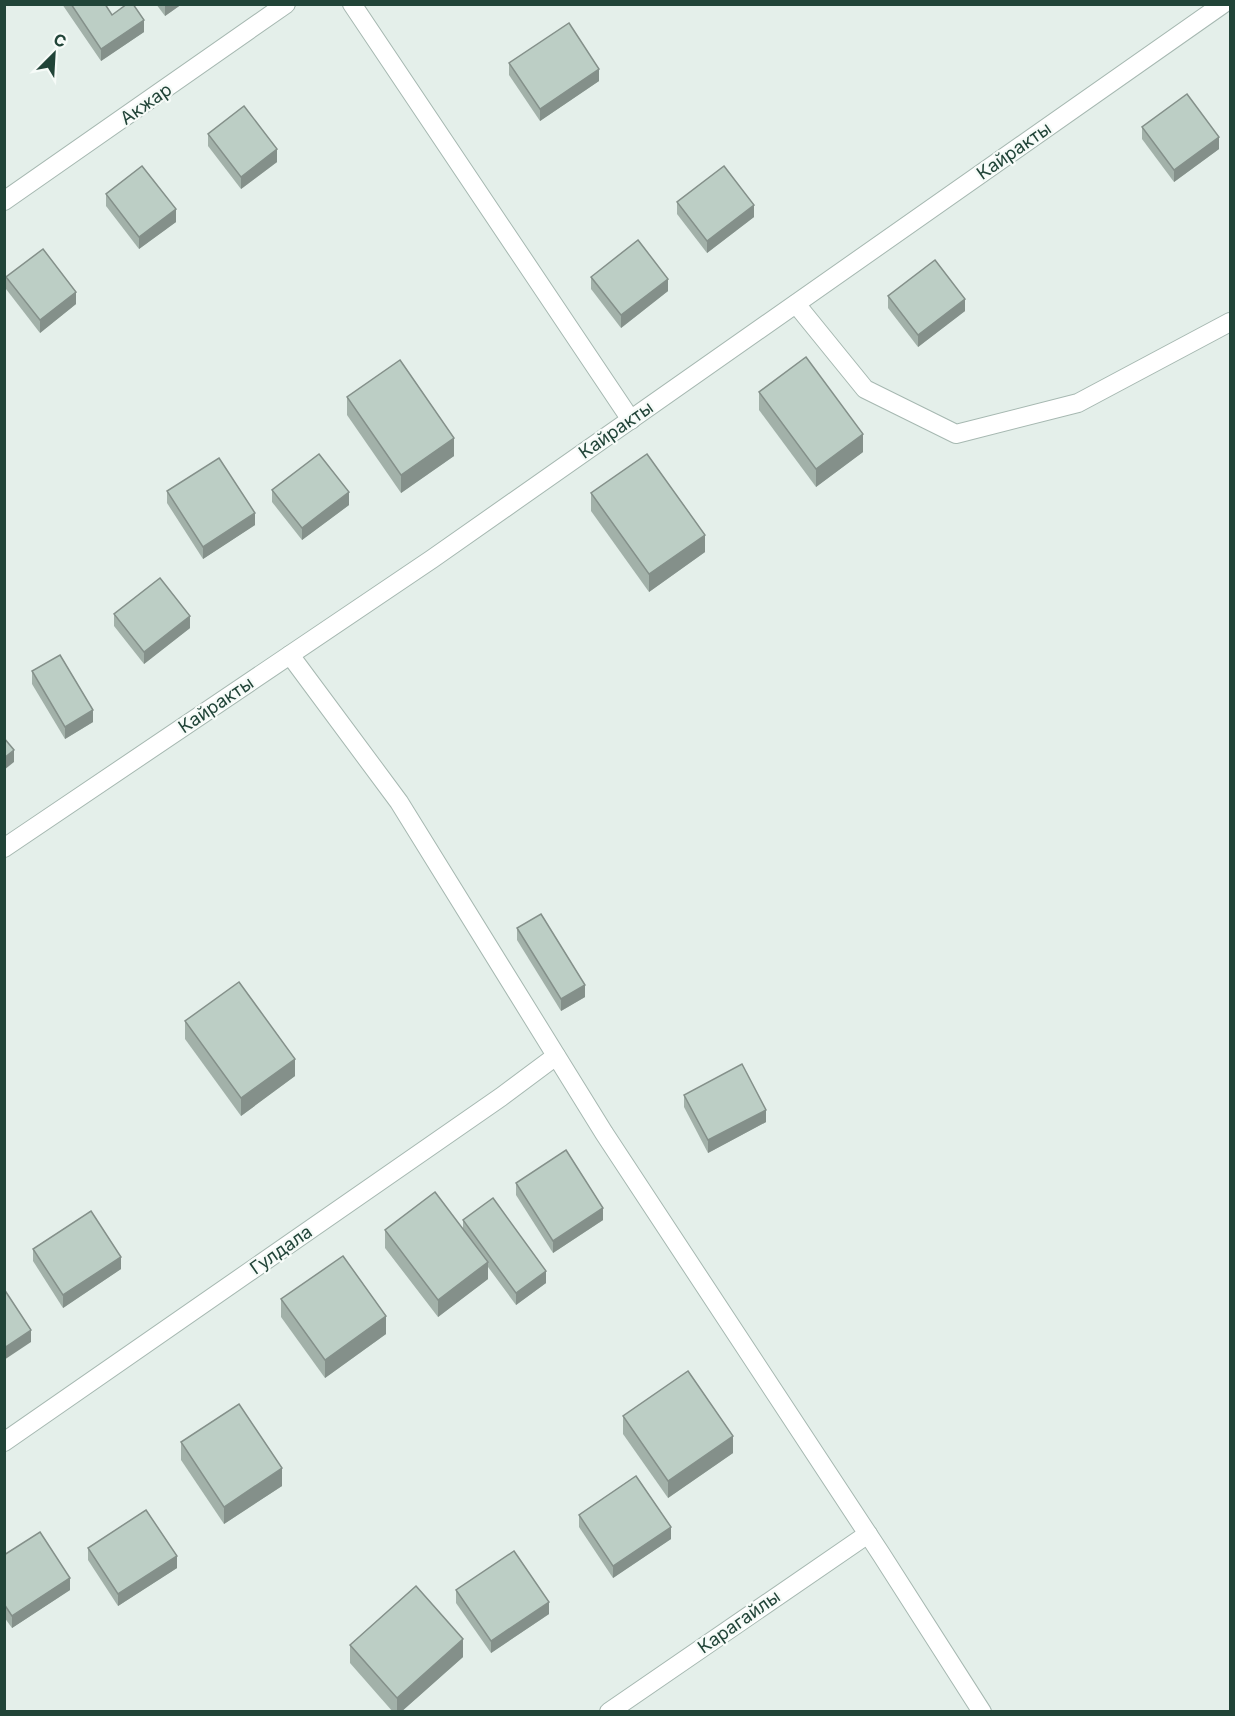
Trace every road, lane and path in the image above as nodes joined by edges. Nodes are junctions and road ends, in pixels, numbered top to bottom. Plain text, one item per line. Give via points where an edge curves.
1 (286, 4) edge
2 (352, 4) edge
3 (1223, 4) edge
4 (4, 201) edge
5 (796, 304) junction
6 (1230, 322) edge
7 (631, 420) junction
8 (290, 655) junction
9 (4, 848) edge
10 (556, 1056) junction
11 (4, 1442) edge
12 (868, 1534) junction
13 (609, 1712) edge
14 (982, 1712) edge

1 - 4 street, Акжар
2 - 7 street
3 - 5 street, Кайракты
5 - 6 street via 865,389 956,434 1077,403
5 - 7 street, Кайракты
7 - 8 street, Кайракты
8 - 9 street, Кайракты
8 - 10 street via 399,802
10 - 11 street, Гулдала
10 - 12 street
12 - 13 street, Карагайлы
12 - 14 street

